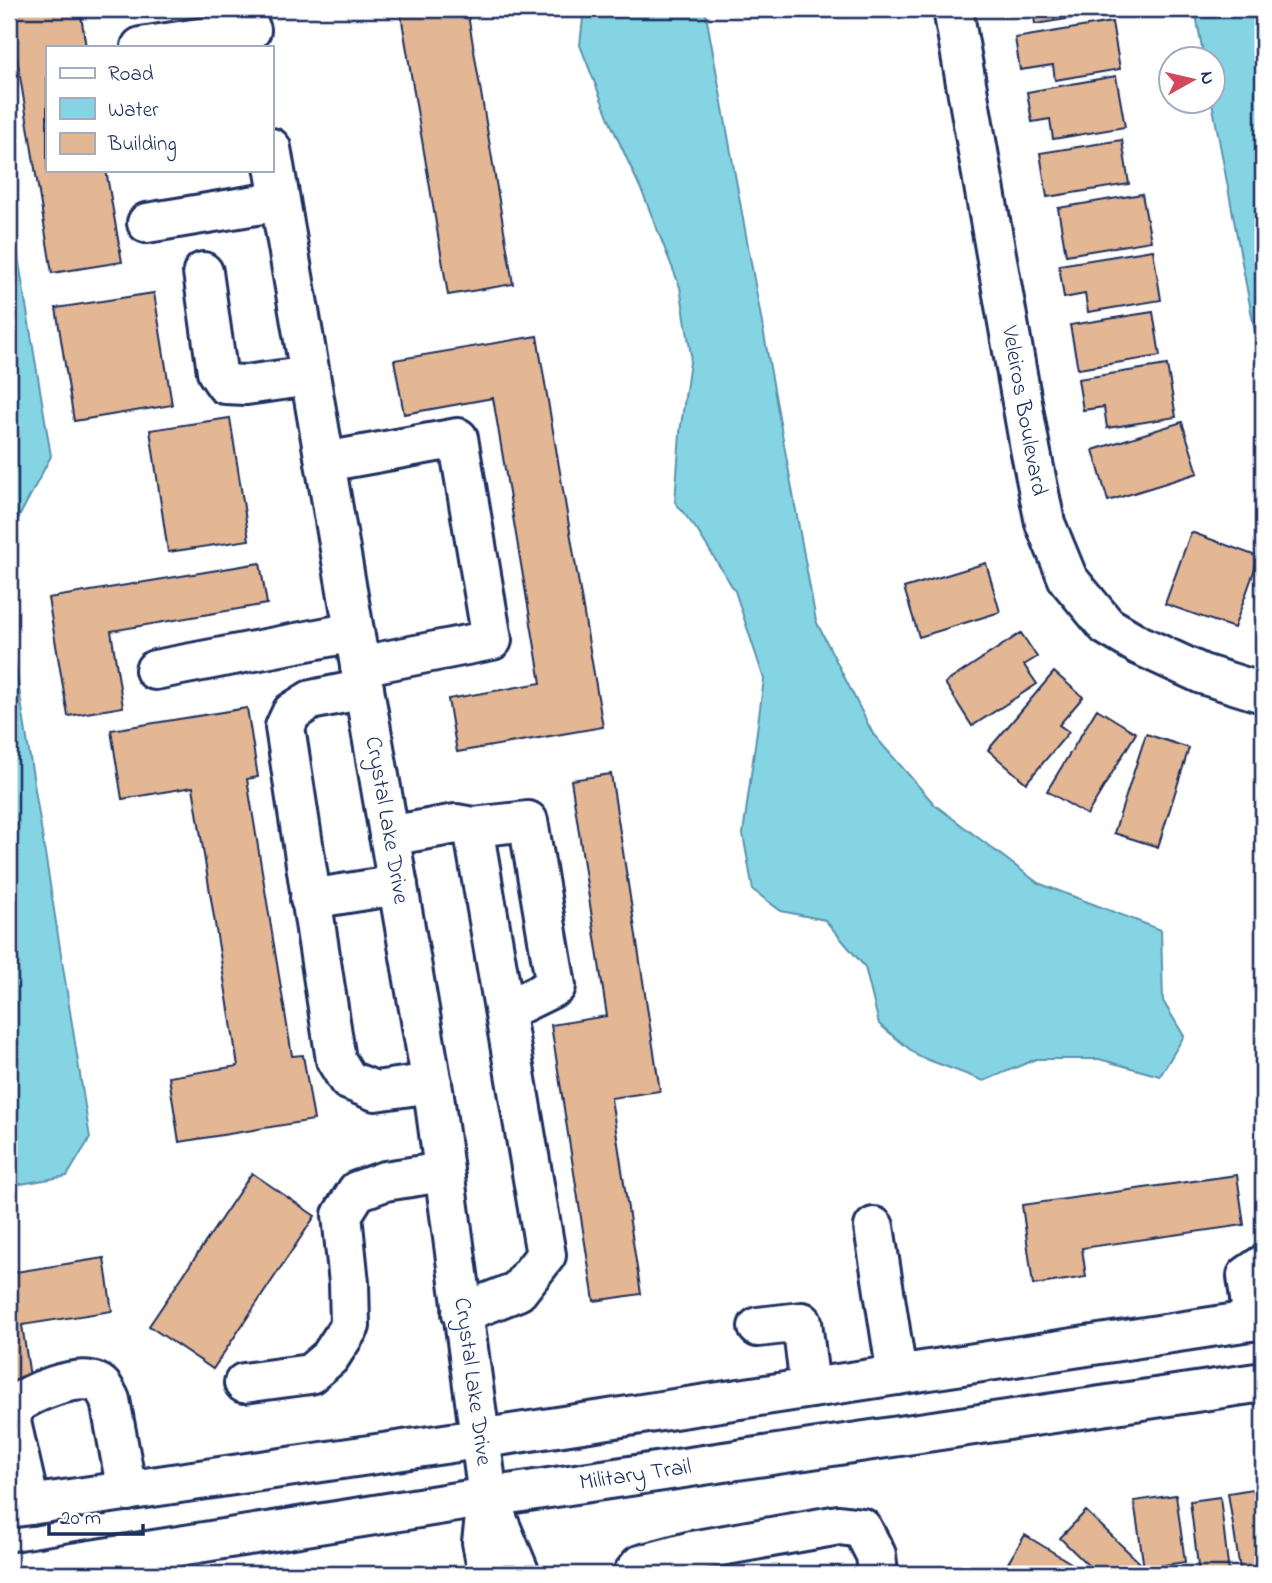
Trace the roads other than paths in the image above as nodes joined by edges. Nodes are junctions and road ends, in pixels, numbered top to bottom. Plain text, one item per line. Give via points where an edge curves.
1 (953, 9) edge
2 (251, 29) edge
3 (147, 46) edge
4 (273, 160) edge
5 (280, 201) junction
6 (147, 223) dead end
7 (203, 272) dead end
8 (310, 376) junction
9 (325, 462) junction
10 (359, 663) junction
11 (155, 670) dead end
12 (1263, 693) edge
13 (473, 827) junction
14 (389, 835) junction
15 (398, 885) junction
16 (310, 900) junction
17 (505, 1011) junction
18 (432, 1083) junction
19 (443, 1172) junction
20 (874, 1227) dead end
21 (1263, 1265) edge
22 (462, 1313) junction
23 (1258, 1320) edge
24 (758, 1327) dead end
25 (897, 1375) junction
26 (1263, 1382) edge
27 (244, 1383) dead end
28 (810, 1388) junction
29 (478, 1439) junction
30 (127, 1491) junction
31 (488, 1497) junction
32 (19, 1506) edge
33 (9, 1573) edge
34 (488, 1574) edge
35 (520, 1574) edge
36 (633, 1574) edge
37 (878, 1574) edge

1 - 12 street, Veleiros Boulevard via 1045,523 1068,579 1107,626 1139,645 1202,674
2 - 3 street
4 - 5 street, Crystal Lake Drive
5 - 6 street
5 - 8 street, Crystal Lake Drive
7 - 8 street via 217,372 225,384
8 - 9 street, Crystal Lake Drive
9 - 10 street, Crystal Lake Drive
9 - 10 street via 457,438 492,640
10 - 11 street
10 - 14 street, Crystal Lake Drive
10 - 16 street via 292,712 285,727
13 - 14 street via 456,824
13 - 17 street
13 - 17 street via 528,821 556,986
14 - 15 street, Crystal Lake Drive
15 - 16 street
15 - 18 street, Crystal Lake Drive
16 - 18 street via 336,1060 348,1080 375,1091
17 - 22 street via 546,1255 518,1292
18 - 19 street, Crystal Lake Drive
19 - 22 street, Crystal Lake Drive
19 - 27 street via 385,1181 357,1191 342,1215 350,1326 330,1357 310,1374
20 - 25 street
21 - 23 street via 1247,1276
22 - 29 street, Crystal Lake Drive
23 - 25 street
24 - 28 street via 802,1322
25 - 28 street
26 - 31 street, Military Trail
28 - 29 street
29 - 30 street
29 - 31 street, Crystal Lake Drive
30 - 32 street
30 - 32 street via 110,1400 97,1383 86,1381 45,1387 14,1406 11,1422
31 - 33 street, Military Trail
31 - 34 street via 482,1542
31 - 35 street
36 - 37 street via 640,1565 692,1551 839,1525 862,1528 876,1555

